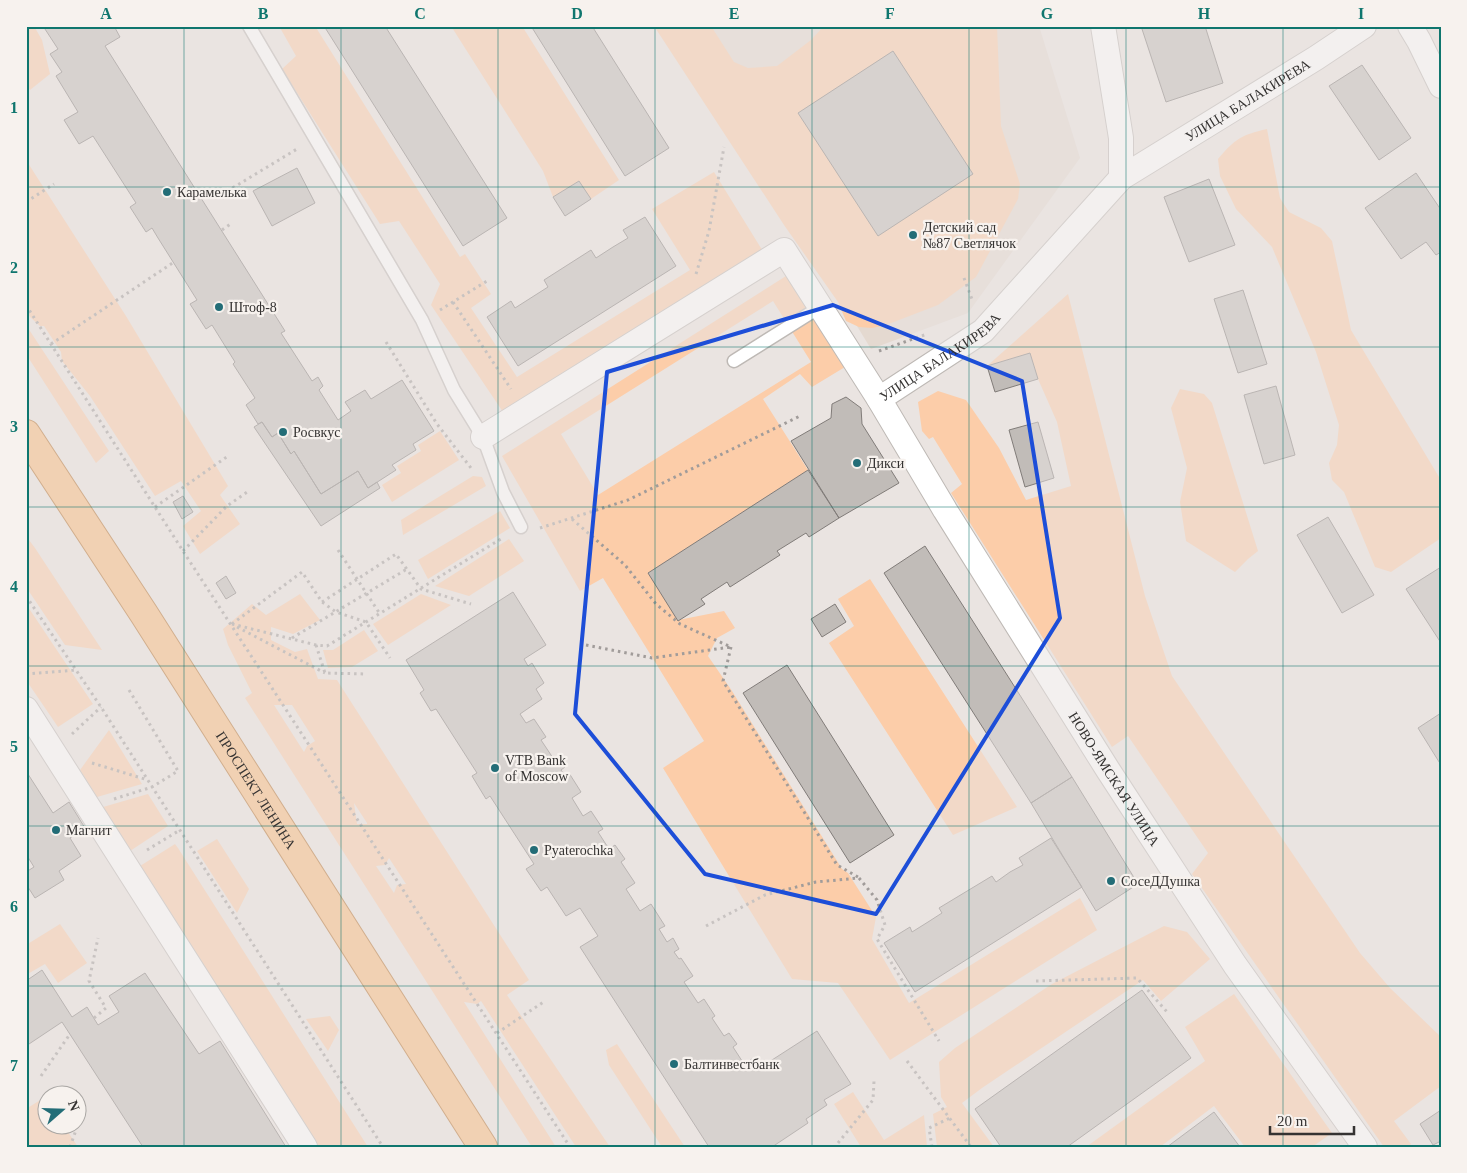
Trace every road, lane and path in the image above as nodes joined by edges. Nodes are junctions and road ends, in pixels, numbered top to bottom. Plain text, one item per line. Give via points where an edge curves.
1 (249, 26) edge
2 (1103, 26) edge
3 (1364, 26) edge
4 (1410, 26) edge
5 (1441, 86) edge
6 (315, 138) junction
7 (724, 147) dead end
8 (1121, 178) junction
9 (54, 184) dead end
10 (216, 198) dead end
11 (26, 202) edge
12 (232, 223) dead end
13 (222, 230) dead end
14 (174, 262) dead end
15 (487, 280) dead end
16 (453, 302) junction
17 (26, 305) edge
18 (820, 307) junction
19 (684, 313) junction
20 (422, 320) junction
21 (386, 342) dead end
22 (51, 344) junction
23 (734, 361) dead end
24 (879, 399) junction
25 (526, 411) junction
26 (800, 416) dead end
27 (26, 434) edge
28 (484, 438) junction
29 (228, 456) dead end
30 (471, 468) dead end
31 (250, 490) dead end
32 (156, 507) junction
33 (571, 518) junction
34 (521, 527) joint
35 (502, 538) dead end
36 (338, 550) dead end
37 (183, 551) junction
38 (407, 569) junction
39 (357, 579) junction
40 (421, 589) junction
41 (367, 594) junction
42 (26, 596) edge
43 (322, 602) junction
44 (472, 604) dead end
45 (336, 612) junction
46 (380, 614) junction
47 (366, 622) junction
48 (232, 624) junction
49 (292, 638) junction
50 (316, 644) junction
51 (586, 645) dead end
52 (731, 647) junction
53 (390, 658) dead end
54 (76, 670) junction
55 (325, 673) junction
56 (26, 674) edge
57 (367, 674) dead end
58 (129, 690) dead end
59 (101, 707) junction
60 (26, 709) edge
61 (53, 751) junction
62 (148, 780) junction
63 (152, 787) junction
64 (88, 807) junction
65 (180, 830) junction
66 (125, 864) junction
67 (860, 878) junction
68 (706, 926) dead end
69 (98, 938) dead end
70 (1036, 981) dead end
71 (545, 1001) dead end
72 (1168, 1013) dead end
73 (94, 1018) dead end
74 (497, 1033) junction
75 (70, 1034) dead end
76 (939, 1041) dead end
77 (907, 1061) dead end
78 (41, 1076) dead end
79 (874, 1081) dead end
80 (950, 1118) junction
81 (838, 1143) dead end
82 (305, 1147) edge
83 (383, 1147) edge
84 (483, 1147) edge
85 (570, 1147) edge
86 (932, 1147) edge
87 (971, 1147) edge
88 (1365, 1147) edge

1 - 6 lane
2 - 8 street via 1121,138
3 - 8 street, УЛИЦА БАЛАКИРЕВА
4 - 5 street
6 - 10 path
6 - 20 lane
7 - 19 path via 709,231
8 - 24 street, УЛИЦА БАЛАКИРЕВА via 983,331
9 - 11 path
12 - 13 path
14 - 22 path
15 - 16 path
16 - 20 path
16 - 25 path
17 - 22 path
18 - 19 street, УЛИЦА БАЛАКИРЕВА via 784,250
18 - 23 lane
18 - 24 street, УЛИЦА БАЛАКИРЕВА
19 - 25 street, УЛИЦА БАЛАКИРЕВА
20 - 28 lane via 454,390
21 - 30 path via 437,424
22 - 32 path
24 - 88 street, НОВО-ЯМСКАЯ УЛИЦА via 1108,770 1235,965
25 - 28 street, УЛИЦА БАЛАКИРЕВА
26 - 33 path via 628,500
27 - 84 main road, ПРОСПЕКТ ЛЕНИНА
28 - 34 lane via 503,492
29 - 32 path
31 - 37 path via 228,506
32 - 37 path
33 - 34 path via 535,530
33 - 52 path via 626,565 656,604 680,624
35 - 40 path
36 - 39 path
37 - 48 path
38 - 39 path via 396,554
38 - 40 path
38 - 41 path
39 - 41 path
39 - 43 path
40 - 44 path
40 - 46 path
41 - 45 path
41 - 46 path
42 - 54 path
43 - 45 path
43 - 48 path via 302,572
45 - 47 path
45 - 49 path
46 - 47 path
47 - 50 path via 328,646
47 - 53 path
48 - 49 path
48 - 55 path
48 - 74 path
49 - 50 path
50 - 55 path
51 - 52 path via 652,658
52 - 67 path via 722,681 837,865
54 - 56 path
54 - 59 path
55 - 57 path
58 - 63 path via 178,771
59 - 61 path
59 - 62 path
60 - 61 street
61 - 62 path
61 - 64 street
62 - 63 path
63 - 64 path
63 - 65 path
64 - 66 street
65 - 66 path
65 - 83 path
66 - 82 street
67 - 68 path via 816,882 766,895
67 - 76 path via 876,900 885,925 878,939
69 - 73 path via 89,980 106,1008
70 - 72 path via 1137,978
71 - 74 path
74 - 85 path
75 - 78 path
77 - 80 path
79 - 81 path via 873,1100
80 - 86 path via 929,1128
80 - 87 path

